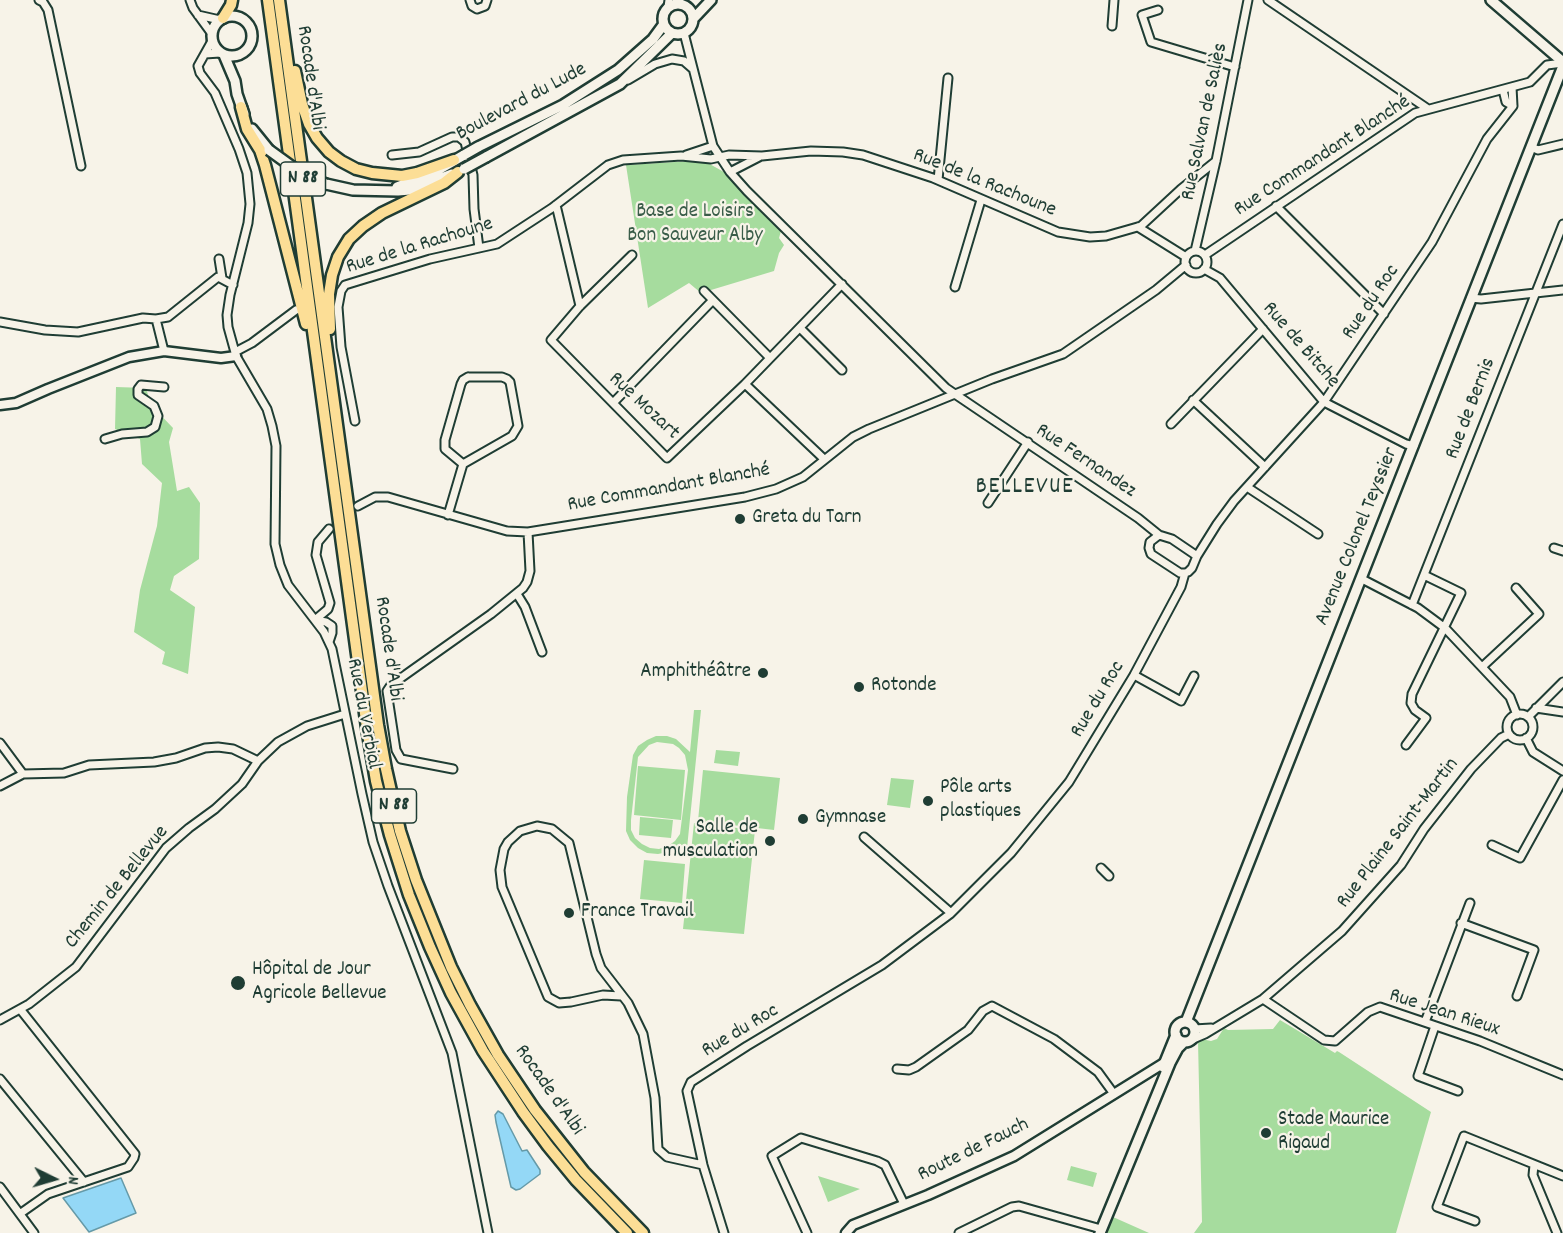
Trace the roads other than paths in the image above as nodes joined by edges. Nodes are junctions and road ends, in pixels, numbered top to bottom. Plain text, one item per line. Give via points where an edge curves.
1 (39, 0) edge
2 (190, 0) edge
3 (232, 0) edge
4 (268, 0) edge
5 (279, 0) edge
6 (286, 0) edge
7 (470, 0) edge
8 (487, 0) edge
9 (698, 0) edge
10 (711, 0) edge
11 (1114, 0) edge
12 (1248, 0) edge
13 (1268, 0) edge
14 (1491, 0) edge
15 (668, 4) edge
16 (683, 4) edge
17 (1158, 10) dead end
18 (198, 15) junction
19 (694, 18) junction
20 (221, 19) junction
21 (664, 24) junction
22 (1113, 26) dead end
23 (672, 33) junction
24 (684, 33) junction
25 (212, 37) junction
26 (245, 52) junction
27 (205, 54) junction
28 (222, 54) junction
29 (1563, 63) edge
30 (1235, 66) junction
31 (694, 70) junction
32 (948, 78) dead end
33 (235, 81) junction
34 (620, 84) junction
35 (1512, 87) junction
36 (1503, 90) junction
37 (1513, 106) junction
38 (241, 107) junction
39 (1428, 109) junction
40 (1563, 144) edge
41 (713, 146) junction
42 (1531, 147) junction
43 (392, 155) dead end
44 (681, 156) junction
45 (762, 156) junction
46 (459, 157) junction
47 (718, 157) junction
48 (1216, 161) junction
49 (81, 165) dead end
50 (461, 170) junction
51 (730, 172) junction
52 (938, 180) junction
53 (384, 191) junction
54 (981, 200) junction
55 (556, 205) junction
56 (1276, 206) junction
57 (1563, 224) edge
58 (1138, 227) junction
59 (479, 248) junction
60 (1195, 251) junction
61 (632, 255) dead end
62 (1205, 255) junction
63 (219, 259) dead end
64 (1186, 261) junction
65 (1204, 269) junction
66 (222, 278) junction
67 (842, 284) junction
68 (232, 285) junction
69 (956, 287) dead end
70 (1563, 290) edge
71 (704, 291) dead end
72 (1535, 293) junction
73 (1471, 298) junction
74 (712, 301) junction
75 (580, 306) junction
76 (296, 310) dead end
77 (1384, 314) junction
78 (156, 319) junction
79 (0, 322) edge
80 (800, 328) junction
81 (1263, 329) junction
82 (316, 348) junction
83 (164, 351) junction
84 (235, 354) junction
85 (771, 358) junction
86 (328, 359) junction
87 (842, 370) dead end
88 (745, 384) junction
89 (164, 387) dead end
90 (955, 394) junction
91 (1193, 400) junction
92 (1324, 402) junction
93 (614, 404) junction
94 (0, 405) edge
95 (356, 421) dead end
96 (1171, 424) dead end
97 (105, 439) dead end
98 (1028, 442) junction
99 (1414, 446) junction
100 (824, 459) junction
101 (463, 464) junction
102 (1265, 467) junction
103 (1247, 487) junction
104 (988, 503) dead end
105 (358, 507) tunnel mouth
106 (448, 515) junction
107 (329, 529) tunnel mouth
108 (528, 532) junction
109 (1318, 534) dead end
110 (1159, 535) junction
111 (1554, 548) dead end
112 (1563, 551) edge
113 (1197, 556) junction
114 (1185, 573) junction
115 (1424, 575) junction
116 (1362, 579) junction
117 (1516, 588) dead end
118 (517, 594) junction
119 (1412, 605) junction
120 (315, 620) junction
121 (1445, 628) junction
122 (542, 652) dead end
123 (1482, 667) junction
124 (1134, 675) junction
125 (1194, 676) dead end
126 (1563, 682) edge
127 (1536, 708) junction
128 (1563, 712) edge
129 (345, 714) junction
130 (1516, 715) junction
131 (1528, 717) junction
132 (1509, 734) junction
133 (1526, 738) junction
134 (0, 743) edge
135 (1406, 745) dead end
136 (258, 761) junction
137 (453, 769) dead end
138 (1563, 771) edge
139 (23, 774) junction
140 (1563, 780) edge
141 (0, 786) edge
142 (864, 837) dead end
143 (1492, 845) dead end
144 (1101, 868) dead end
145 (1109, 876) dead end
146 (1470, 903) dead end
147 (951, 913) junction
148 (1461, 924) junction
149 (621, 996) junction
150 (1517, 996) dead end
151 (1263, 999) junction
152 (20, 1009) junction
153 (0, 1020) edge
154 (1186, 1022) junction
155 (1425, 1022) junction
156 (1436, 1026) junction
157 (1214, 1028) junction
158 (1194, 1029) junction
159 (1184, 1039) junction
160 (1164, 1063) junction
161 (897, 1068) dead end
162 (1563, 1075) edge
163 (0, 1079) edge
164 (1163, 1082) junction
165 (1458, 1091) dead end
166 (1114, 1094) junction
167 (703, 1165) junction
168 (1534, 1165) junction
169 (1563, 1176) edge
170 (84, 1182) junction
171 (0, 1187) edge
172 (904, 1204) junction
173 (21, 1213) junction
174 (1475, 1221) dead end
175 (1101, 1231) edge
176 (34, 1233) edge
177 (488, 1233) edge
178 (627, 1233) edge
179 (643, 1233) edge
180 (724, 1233) edge
181 (807, 1233) edge
182 (846, 1233) edge
183 (959, 1233) edge
184 (1557, 1233) edge

1 - 49 street via 48,10
2 - 18 street
3 - 20 highway
4 - 82 highway, Rocade d'Albi / N 88
5 - 86 highway, Rocade d'Albi / N 88
6 - 46 highway via 302,104 313,131 329,152 356,169 388,176 417,173
7 - 8 street via 477,9
9 - 16 main road
10 - 19 main road
11 - 22 street
12 - 30 street, Rue Salvan de Saliès
13 - 39 street
14 - 29 main road
15 - 16 main road
15 - 21 main road
16 - 19 main road
17 - 30 street via 1142,15 1151,42
18 - 20 street
18 - 25 street
19 - 24 main road
20 - 25 main road
20 - 26 main road via 236,16 247,22 252,41
21 - 23 main road
21 - 46 main road, Boulevard du Lude, bridge via 618,70 563,105
23 - 24 main road
23 - 34 main road, Boulevard du Lude
24 - 31 street, Rue Fernandez
25 - 27 street, Rue du Verbial
25 - 28 main road
26 - 28 main road via 235,57
26 - 33 main road
27 - 28 street
27 - 68 street, Rue du Verbial via 198,66 200,73 223,110 249,185 248,223
28 - 33 main road, Boulevard du Lude
29 - 35 street, Rue Commandant Blanché via 1547,64 1530,82
29 - 42 main road, Avenue Colonel Teyssier
30 - 48 street, Rue Salvan de Saliès
31 - 34 street, Boulevard du Lude via 679,59 664,60
31 - 41 street, Rue Fernandez
32 - 52 street
33 - 38 main road, Boulevard du Lude
34 - 50 main road, Boulevard du Lude, bridge
35 - 36 street, Rue Commandant Blanché
35 - 37 street
36 - 37 street via 1506,102
36 - 39 street, Rue Commandant Blanché
37 - 77 street, Rue du Roc via 1487,139 1432,242
38 - 53 main road, Boulevard du Lude, bridge via 269,150 298,171 326,184
38 - 82 highway via 247,129 266,165 309,341
39 - 56 street, Rue Commandant Blanché via 1415,113
40 - 42 street via 1538,150
41 - 44 street
41 - 47 street, Rue Fernandez
42 - 73 main road, Avenue Colonel Teyssier
43 - 59 street via 419,152 452,137 465,142 473,175
44 - 47 street, Rue de la Rachoune
44 - 55 street, Rue de la Rachoune via 623,160 608,165
45 - 47 street, Rue de la Rachoune
45 - 51 street, Rue de la Rachoune
45 - 52 street, Rue de la Rachoune via 843,152
46 - 53 main road, Boulevard du Lude via 431,174
47 - 51 street, Rue Fernandez
48 - 58 street
48 - 60 street, Rue Salvan de Saliès
50 - 53 main road, Boulevard du Lude via 410,190
50 - 86 highway via 444,183 381,213 349,239 332,276
51 - 67 street, Rue Fernandez
52 - 54 street, Rue de la Rachoune
54 - 58 street, Rue de la Rachoune via 1058,232 1090,237
54 - 69 street
55 - 59 street, Rue de la Rachoune via 501,242
55 - 75 street
56 - 62 street, Rue Commandant Blanché
56 - 77 street
57 - 72 street, Rue de Bernis
58 - 64 street
59 - 95 street, Rue de la Rachoune via 345,285 338,307 347,385
60 - 62 street
60 - 64 street
61 - 75 street, Rue Mozart
62 - 65 street
63 - 66 street
64 - 65 street via 1194,272
64 - 90 street, Rue Commandant Blanché via 1156,290 1063,354
65 - 81 street, Rue de Bitche via 1220,278
66 - 68 street
66 - 78 street via 218,277 168,317
67 - 80 street
67 - 90 street, Rue Fernandez
68 - 84 street, Rue du Verbial via 227,315
70 - 72 street
71 - 74 street
72 - 73 street
72 - 115 street, Rue de Bernis
73 - 99 main road, Avenue Colonel Teyssier
74 - 85 street
74 - 93 street
75 - 93 street, Rue Mozart via 551,340
76 - 84 street
77 - 92 street, Rue du Roc
78 - 79 street via 143,318 78,332
78 - 83 street
80 - 85 street
80 - 87 street
81 - 91 street
81 - 92 street, Rue de Bitche
82 - 178 highway, Rocade d'Albi / N 88 via 376,781 409,895 451,993 493,1068 576,1180
83 - 84 street via 221,358
83 - 94 street via 129,357 16,403
84 - 120 street, Rue du Verbial via 267,409 274,436 275,544 280,565 298,600
85 - 88 street
86 - 179 highway, Rocade d'Albi / N 88 via 378,725 400,831 416,880 451,968 498,1055 584,1172
88 - 93 street, Rue Mozart via 667,458
88 - 100 street
89 - 97 street via 141,385 138,389 138,395 154,406 158,416 155,427
90 - 98 street, Rue Fernandez
90 - 100 street, Rue Commandant Blanché via 869,429
91 - 96 street
91 - 102 street
92 - 99 street, Rue de Bitche
92 - 102 street, Rue du Roc
98 - 104 street
98 - 110 street, Rue Fernandez
99 - 116 main road, Avenue Colonel Teyssier
100 - 108 street, Rue Commandant Blanché via 803,477 745,497
101 - 101 street via 518,430 510,382 504,378 463,380 444,445
101 - 106 street
102 - 103 street, Rue du Roc
103 - 109 street
103 - 113 street, Rue du Roc
105 - 106 street, Rue Commandant Blanché via 382,497
106 - 108 street, Rue Commandant Blanché via 507,531
107 - 120 street via 318,542 316,555 330,603
108 - 118 street via 530,571
110 - 113 street, Rue Fernandez
110 - 114 street via 1150,542 1151,554
111 - 112 street
113 - 114 street, Rue du Roc
114 - 124 street, Rue du Roc via 1182,587
115 - 119 street, Rue de Bernis
115 - 121 street via 1461,593
116 - 119 street
116 - 154 main road, Avenue Colonel Teyssier
117 - 123 street via 1539,614
118 - 122 street
118 - 137 street via 387,691 396,750 401,759
119 - 121 street
120 - 129 street, Rue du Verbial via 329,642
121 - 123 street
121 - 135 street via 1410,699 1415,710 1426,718
123 - 130 street via 1510,697
124 - 125 street via 1181,701
124 - 147 street, Rue du Roc via 1069,782 1011,853
126 - 127 street
127 - 128 street
127 - 131 street
129 - 136 street, Chemin de Bellevue via 307,726 278,742
129 - 177 street, Rue du Verbial via 374,842 452,1053
130 - 131 street
130 - 132 street, Rue Plaine Saint-Martin via 1508,722
131 - 133 street via 1533,728
132 - 133 street via 1518,740
132 - 151 street, Rue Plaine Saint-Martin via 1472,769 1365,907
133 - 138 street via 1533,752
134 - 139 street
136 - 139 street via 233,749 218,747 154,762
136 - 152 street, Chemin de Bellevue via 235,790 166,849 76,967
139 - 141 street
140 - 143 street via 1520,858
142 - 147 street
144 - 145 street
146 - 148 street
147 - 167 street, Rue du Roc via 882,965 691,1082 687,1090
148 - 150 street via 1534,950
148 - 155 street
149 - 149 street via 596,954 569,843 552,830 537,826 520,831 508,842 501,858 501,887 548,997 560,1003 603,995
149 - 167 street via 643,1034 655,1098 658,1149 667,1157
151 - 155 street, Rue Jean Rieux via 1324,1040 1335,1041 1380,1006
151 - 157 street, Rue Plaine Saint-Martin
152 - 153 street, Chemin de Bellevue
152 - 170 street via 135,1154 128,1167
154 - 158 main road
154 - 159 main road, Avenue Colonel Teyssier via 1178,1026
155 - 156 street, Rue Jean Rieux
156 - 162 street, Rue Jean Rieux
156 - 165 street via 1418,1076
157 - 158 street, Rue Plaine Saint-Martin
157 - 159 street
158 - 159 main road via 1195,1035
159 - 160 main road
159 - 164 main road
160 - 164 main road
160 - 166 street, Route de Fauch
161 - 166 street via 916,1067 968,1030 992,1006 1054,1039 1098,1072
163 - 170 street
164 - 175 main road
166 - 172 street, Route de Fauch via 1014,1156
167 - 180 street, Rue du Roc
168 - 169 street
168 - 174 street via 1464,1136 1437,1207
168 - 184 street via 1533,1175
170 - 173 street via 48,1194
171 - 173 street
172 - 181 street via 885,1166 801,1138 772,1156
172 - 182 street, Route de Fauch via 853,1225
173 - 176 street
175 - 183 street via 1018,1206

